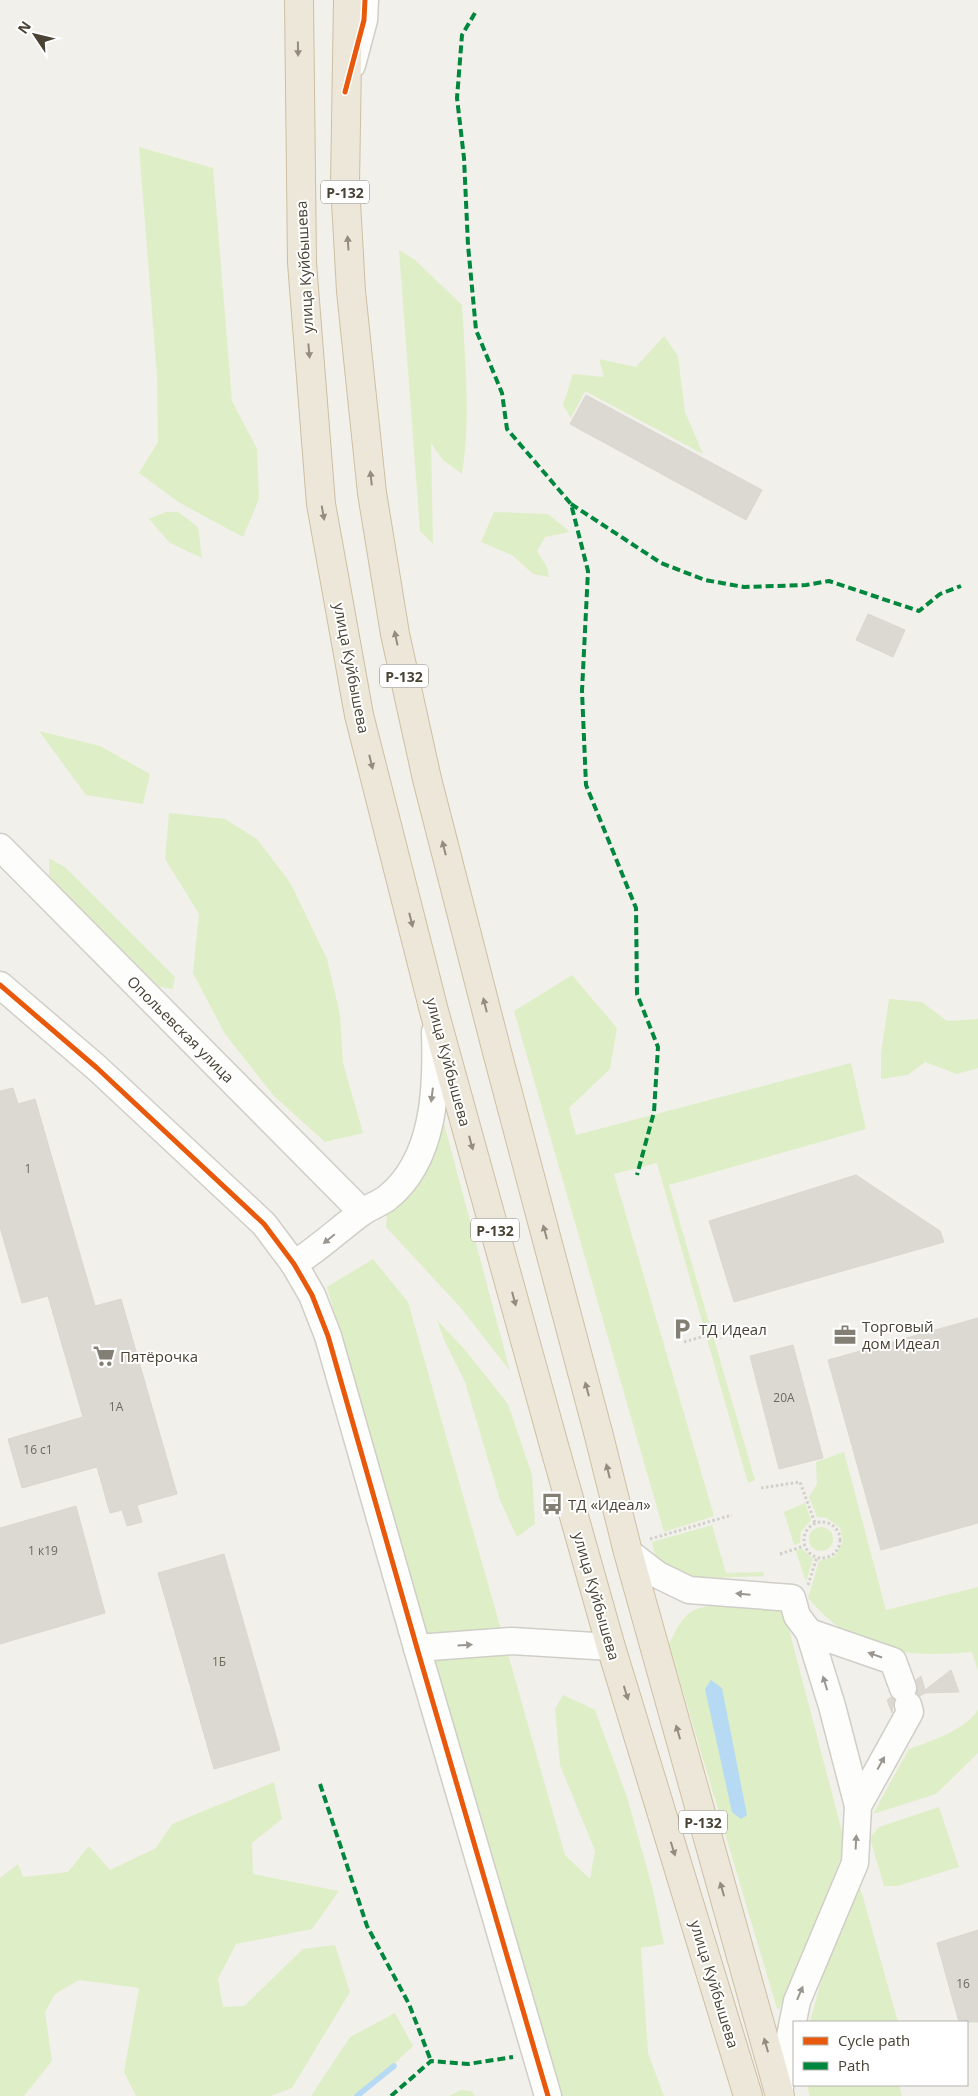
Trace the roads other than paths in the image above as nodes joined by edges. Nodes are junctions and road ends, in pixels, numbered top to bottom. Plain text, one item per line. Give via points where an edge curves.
1 (299, 0) edge
2 (348, 0) edge
3 (365, 0) edge
4 (345, 92) junction
5 (0, 846) edge
6 (0, 985) edge
7 (434, 1011) junction
8 (362, 1212) junction
9 (294, 1264) junction
10 (639, 1545) junction
11 (809, 1632) junction
12 (611, 1647) junction
13 (417, 1648) junction
14 (858, 1806) junction
15 (793, 2021) edge
16 (793, 2023) edge
17 (780, 2094) edge
18 (548, 2096) edge
19 (748, 2096) edge

1 -> 7 highway, улица Куйбышева / Р-132 via 302,263 321,504 359,715
2 - 4 highway, улица Куйбышева / Р-132
3 - 4 street via 364,20
10 -> 4 highway, улица Куйбышева / Р-132 via 599,1436 427,779 395,634 372,493 351,291 345,184
5 - 8 street, Опольевская улица
6 - 9 street via 97,1068 264,1224
7 -> 8 street via 436,1063 424,1147 411,1173 387,1198
7 -> 12 highway, улица Куйбышева / Р-132
8 -> 9 street
9 - 13 street via 312,1295 328,1336
11 -> 10 street via 797,1616 792,1598 689,1590 658,1575
17 -> 10 highway, улица Куйбышева / Р-132
14 -> 11 street
14 -> 11 street via 910,1712 893,1661
13 -> 12 street via 512,1642
12 -> 19 highway, улица Куйбышева / Р-132
13 - 18 street
15 -> 14 street via 797,2001 855,1863
17 -> 16 street

